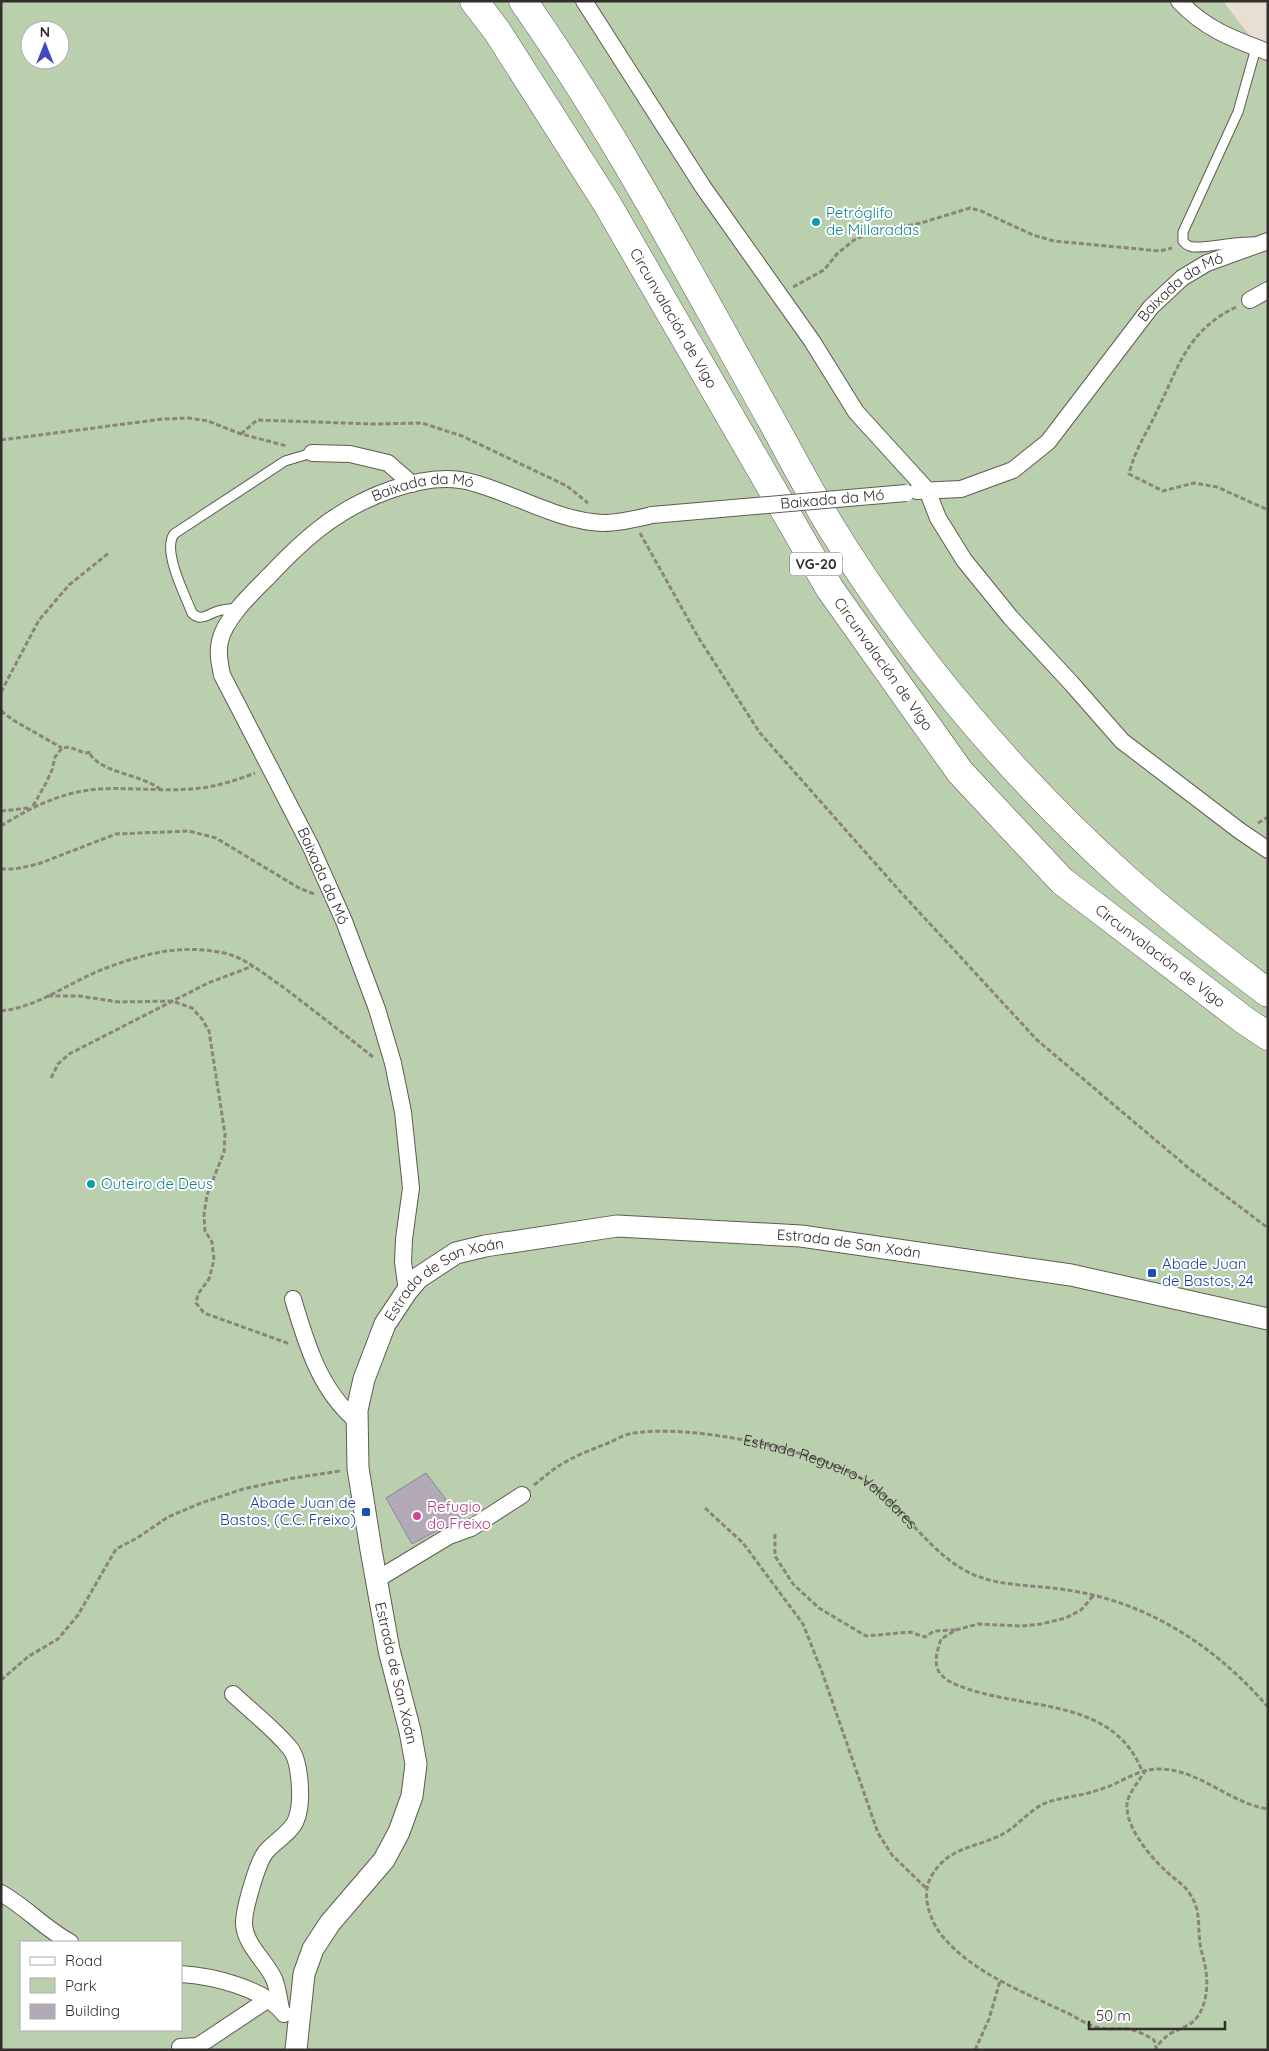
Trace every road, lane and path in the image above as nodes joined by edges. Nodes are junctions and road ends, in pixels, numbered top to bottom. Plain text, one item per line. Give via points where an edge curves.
1 (474, 1) edge
2 (523, 1) edge
3 (584, 1) edge
4 (1179, 1) edge
5 (1262, 50) edge
6 (1265, 241) edge
7 (1187, 246) junction
8 (1268, 290) edge
9 (780, 295) junction
10 (1250, 300) joint
11 (241, 434) junction
12 (1, 440) edge
13 (312, 452) junction
14 (412, 484) junction
15 (927, 490) junction
16 (589, 504) dead end
17 (1268, 510) edge
18 (632, 519) junction
19 (110, 552) dead end
20 (240, 608) junction
21 (1, 692) edge
22 (1, 711) edge
23 (62, 748) junction
24 (270, 766) junction
25 (160, 789) junction
26 (33, 807) junction
27 (1, 811) edge
28 (1, 826) edge
29 (1268, 850) edge
30 (1, 869) edge
31 (334, 898) junction
32 (253, 966) junction
33 (1268, 993) edge
34 (48, 996) junction
35 (172, 1001) junction
36 (1, 1011) edge
37 (1268, 1036) edge
38 (393, 1063) junction
39 (51, 1078) dead end
40 (1268, 1228) edge
41 (407, 1291) junction
42 (293, 1299) dead end
43 (1268, 1319) edge
44 (310, 1352) junction
45 (357, 1421) junction
46 (358, 1468) junction
47 (522, 1495) joint
48 (705, 1508) dead end
49 (774, 1534) dead end
50 (376, 1580) junction
51 (1094, 1596) junction
52 (956, 1630) junction
53 (1, 1680) edge
54 (233, 1694) dead end
55 (1268, 1707) edge
56 (1147, 1770) junction
57 (1142, 1771) junction
58 (1268, 1809) edge
59 (927, 1889) junction
60 (1, 1893) edge
61 (68, 1941) edge
62 (182, 1974) edge
63 (1000, 1981) junction
64 (274, 2004) junction
65 (297, 2040) edge
66 (180, 2047) dead end
67 (1156, 2048) edge
68 (976, 2050) edge

1 - 37 highway, Circunvalación de Vigo / VG-20 via 497,31 606,202 830,589 960,772 1062,881
2 - 33 highway, VG-20 via 631,170 831,527 902,631 963,709 1062,819 1191,934
3 - 9 street via 703,187
4 - 5 street via 1193,16 1219,33
5 - 7 lane via 1238,112 1183,232
6 - 7 lane
6 - 15 street, Baixada da Mó via 1207,263 1182,278 1151,306 1048,442 1013,470 961,488
7 - 9 path via 1160,251 1054,241 970,208 921,223 882,227 854,240 824,270
8 - 10 street
9 - 15 street via 856,412
10 - 17 path via 1219,316 1191,341 1134,455 1129,474 1163,491 1194,483 1217,487
11 - 12 path via 208,421 180,418
11 - 13 path
11 - 16 path via 257,420 422,423 462,436 567,486
13 - 14 street via 350,454 388,463
13 - 20 lane via 285,461 171,538 174,565 192,613 200,618
14 - 18 street, Baixada da Mó via 447,478 473,482 572,519 604,523
14 - 20 street, Baixada da Mó via 351,508 320,528
15 - 18 street, Baixada da Mó, bridge
15 - 29 street via 938,518 964,560 1011,618 1122,741
18 - 40 path via 698,637 760,732 897,888 1037,1040 1191,1170
19 - 21 path via 69,585 39,620
20 - 24 street, Baixada da Mó via 227,624 220,640 219,662 222,675
22 - 23 path
23 - 25 path via 92,753 100,764 139,777
23 - 26 path
24 - 25 path via 208,787
24 - 31 street, Baixada da Mó
25 - 26 path via 99,789
26 - 27 path
26 - 28 path
30 - 31 path via 38,864 116,834 189,831 216,838 299,888
31 - 38 street, Baixada da Mó via 378,1008
32 - 34 path via 225,953 175,949 158,951 104,969
32 - 35 path
32 - 38 path via 373,1057
34 - 35 path via 79,996 119,1002
34 - 36 path
35 - 39 path via 69,1054 58,1064
35 - 44 path via 192,1008 209,1031 225,1134 224,1152 207,1195 204,1215 214,1260 209,1279 198,1294 196,1303 204,1313
38 - 41 street, Baixada da Mó via 403,1112 411,1188 403,1262
41 - 43 street, Estrada de San Xoán via 418,1278 456,1253 520,1239 617,1226 801,1236 1071,1275
41 - 45 street, Estrada de San Xoán via 385,1324 364,1379
42 - 44 street
44 - 45 street via 330,1393
45 - 46 street, Estrada de San Xoán
46 - 50 street, Estrada de San Xoán
46 - 53 path via 243,1489 168,1517 116,1549 78,1615 58,1639 29,1656
47 - 50 street via 471,1528 449,1536
47 - 51 path, Estrada Regueiro-Valadares via 557,1466 628,1434 657,1431 707,1434 807,1454 841,1468 870,1484 950,1561 975,1576 1004,1584 1068,1590
48 - 59 path via 743,1543 803,1624 878,1833 892,1855
49 - 52 path via 774,1556 793,1584 819,1608 866,1636 910,1632 925,1637 934,1631
50 - 65 street, Estrada de San Xoán via 388,1650 416,1764 412,1796 399,1832 384,1860 312,1949 304,1974
51 - 52 path via 1081,1610 1058,1620 1022,1626 978,1624
51 - 55 path, Estrada Regueiro-Valadares via 1145,1612 1188,1634 1246,1682
52 - 57 path via 941,1639 937,1652 938,1671 945,1679 1001,1698 1085,1715 1129,1746
54 - 64 street via 290,1747 299,1769 296,1822 260,1861 244,1922 253,1946 275,1980
56 - 57 path
56 - 58 path via 1160,1769 1196,1778 1250,1805
56 - 67 path via 1128,1800 1129,1820 1156,1862 1183,1884 1195,1904 1207,1977 1204,2005 1198,2017 1188,2026 1166,2036
57 - 59 path via 1110,1786 1047,1802 1007,1832 959,1850 937,1868
59 - 63 path via 928,1911 942,1937
60 - 61 street via 55,1935
62 - 64 street via 220,1980 249,1990
63 - 67 path via 1094,2027 1130,2030 1145,2035 1154,2040
63 - 68 path
64 - 65 street
64 - 66 street via 198,2046

